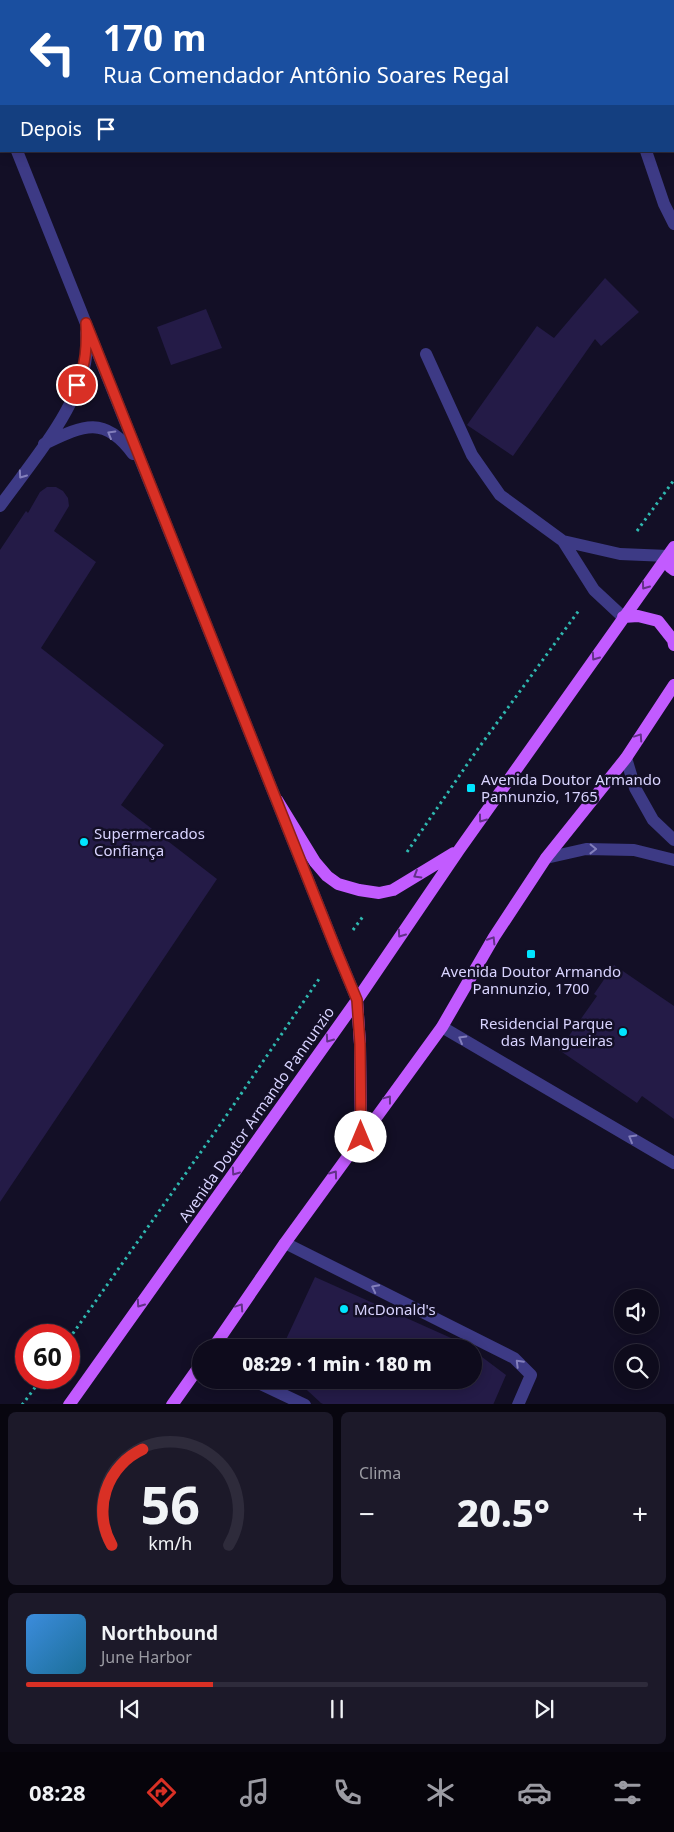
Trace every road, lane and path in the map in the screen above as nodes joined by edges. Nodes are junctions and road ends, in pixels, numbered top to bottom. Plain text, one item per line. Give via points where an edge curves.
1 (17, 152) edge
2 (646, 152) edge
3 (674, 224) edge
4 (86, 323) junction
5 (426, 354) dead end
6 (44, 444) junction
7 (143, 469) junction
8 (0, 506) edge
9 (563, 541) junction
10 (671, 552) edge
11 (674, 570) edge
12 (623, 617) junction
13 (674, 646) edge
14 (674, 685) edge
15 (626, 758) junction
16 (277, 800) junction
17 (674, 840) edge
18 (459, 850) junction
19 (546, 858) junction
20 (674, 860) edge
21 (357, 1000) junction
22 (442, 1027) junction
23 (361, 1137) junction
24 (674, 1163) edge
25 (284, 1243) junction
26 (219, 1339) edge
27 (192, 1376) edge
28 (34, 1389) edge
29 (272, 1389) edge
30 (22, 1404) edge
31 (69, 1404) edge
32 (172, 1404) edge
33 (305, 1404) edge
34 (518, 1404) edge

1 - 4 street
2 - 3 street
4 - 6 street via 84,368 69,405
4 - 7 street
5 - 9 street via 472,455 500,495
7 -> 6 street via 126,444 98,427 72,430
6 -> 8 street
7 - 16 street
9 - 10 street via 620,554
9 - 12 street via 594,590
10 - 11 main road via 670,567
10 -> 12 main road, Avenida Doutor Armando Pannunzio
12 - 13 main road via 638,616 658,622
12 -> 18 main road, Avenida Doutor Armando Pannunzio
15 -> 14 main road
15 - 17 street via 635,788 653,820
15 - 19 main road
18 -> 16 main road via 393,890 379,893 359,890 338,884 327,876
16 - 21 street
18 -> 21 main road, Avenida Doutor Armando Pannunzio
19 -> 20 street via 586,849 634,850
22 -> 19 main road via 494,936
21 - 23 main road
21 -> 31 main road, Avenida Doutor Armando Pannunzio
23 -> 22 main road
24 -> 22 street
25 -> 23 main road
26 -> 25 main road
34 -> 25 street via 530,1375 514,1358
27 - 32 main road
28 - 30 path
29 - 33 street

